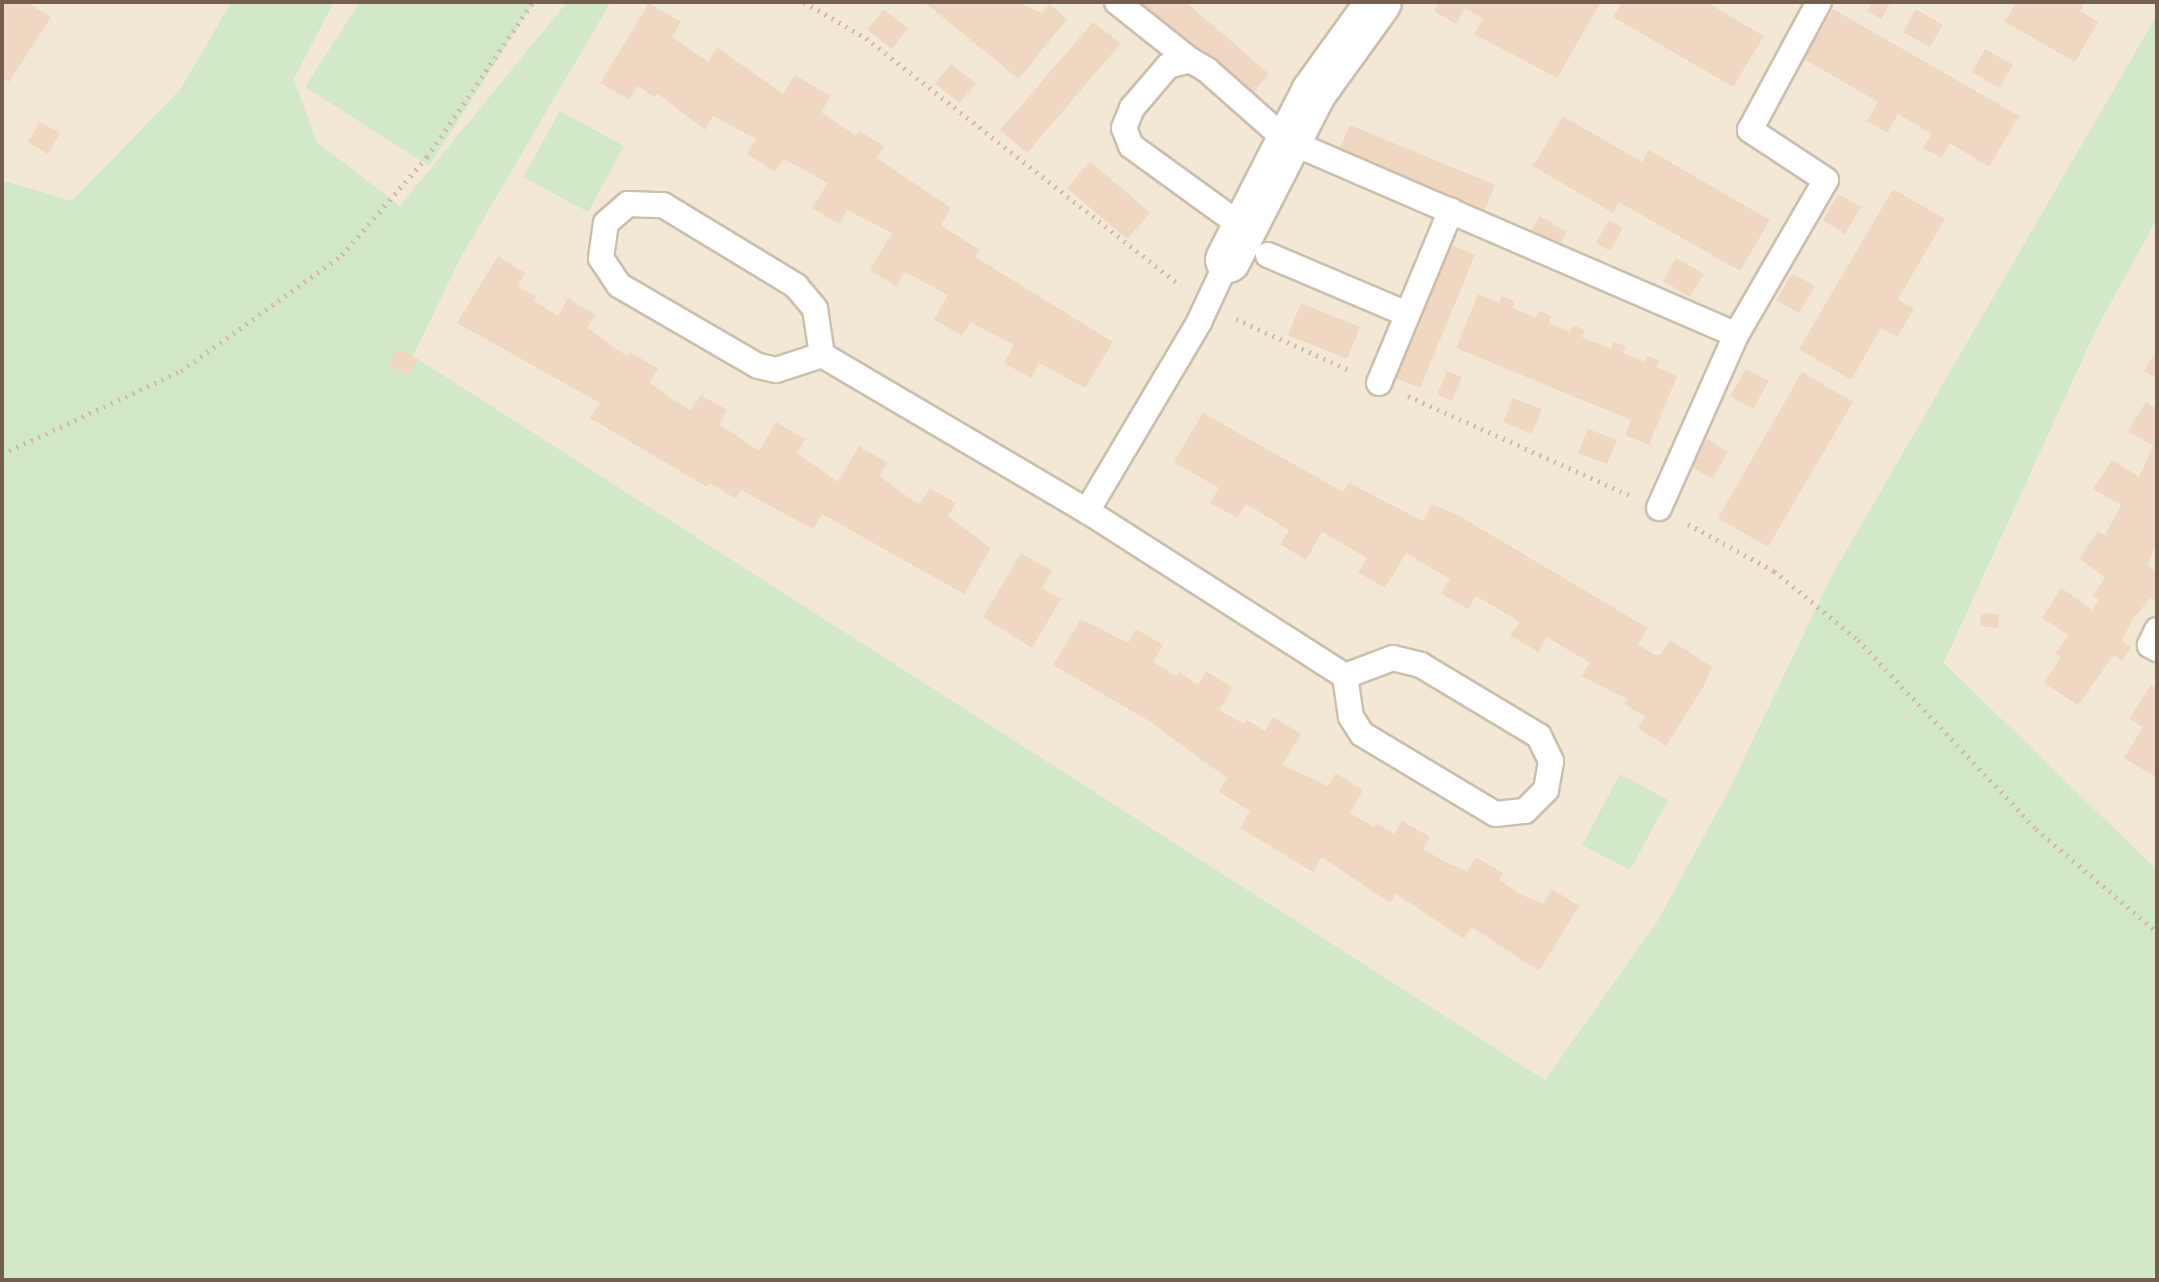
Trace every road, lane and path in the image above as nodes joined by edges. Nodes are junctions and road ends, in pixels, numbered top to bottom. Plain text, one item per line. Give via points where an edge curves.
1 (533, 2) edge
2 (804, 2) edge
3 (1117, 2) edge
4 (1379, 2) edge
5 (1819, 2) edge
6 (1190, 60) junction
7 (1286, 140) junction
8 (1451, 210) junction
9 (1246, 247) junction
10 (1207, 306) junction
11 (1407, 314) junction
12 (1736, 335) junction
13 (822, 355) junction
14 (1379, 383) junction
15 (2, 454) edge
16 (1659, 508) junction
17 (1087, 511) junction
18 (2157, 630) edge
19 (2157, 649) edge
20 (1345, 676) junction
21 (2157, 932) edge

1 - 15 path via 427,157 342,255 181,371
2 - 10 path via 866,38
3 - 6 lane
4 - 7 street
5 - 12 lane via 1750,130 1826,180
6 - 7 lane
6 - 9 lane via 1168,66 1132,108 1124,128 1131,146
7 - 8 lane
7 - 9 street
8 - 11 lane
8 - 12 lane
9 - 10 lane
9 - 11 lane
10 - 14 path
10 - 17 lane
11 - 14 lane
12 - 16 lane
13 - 13 lane via 776,370 758,366 619,285 601,258 606,223 628,204 663,205 796,286 815,309
13 - 17 lane
14 - 16 path
16 - 21 path via 1774,571 1858,640 2036,829
17 - 20 lane
18 - 19 lane via 2150,645
20 - 20 lane via 1351,717 1362,734 1495,814 1525,811 1546,790 1551,761 1539,736 1421,665 1393,658

